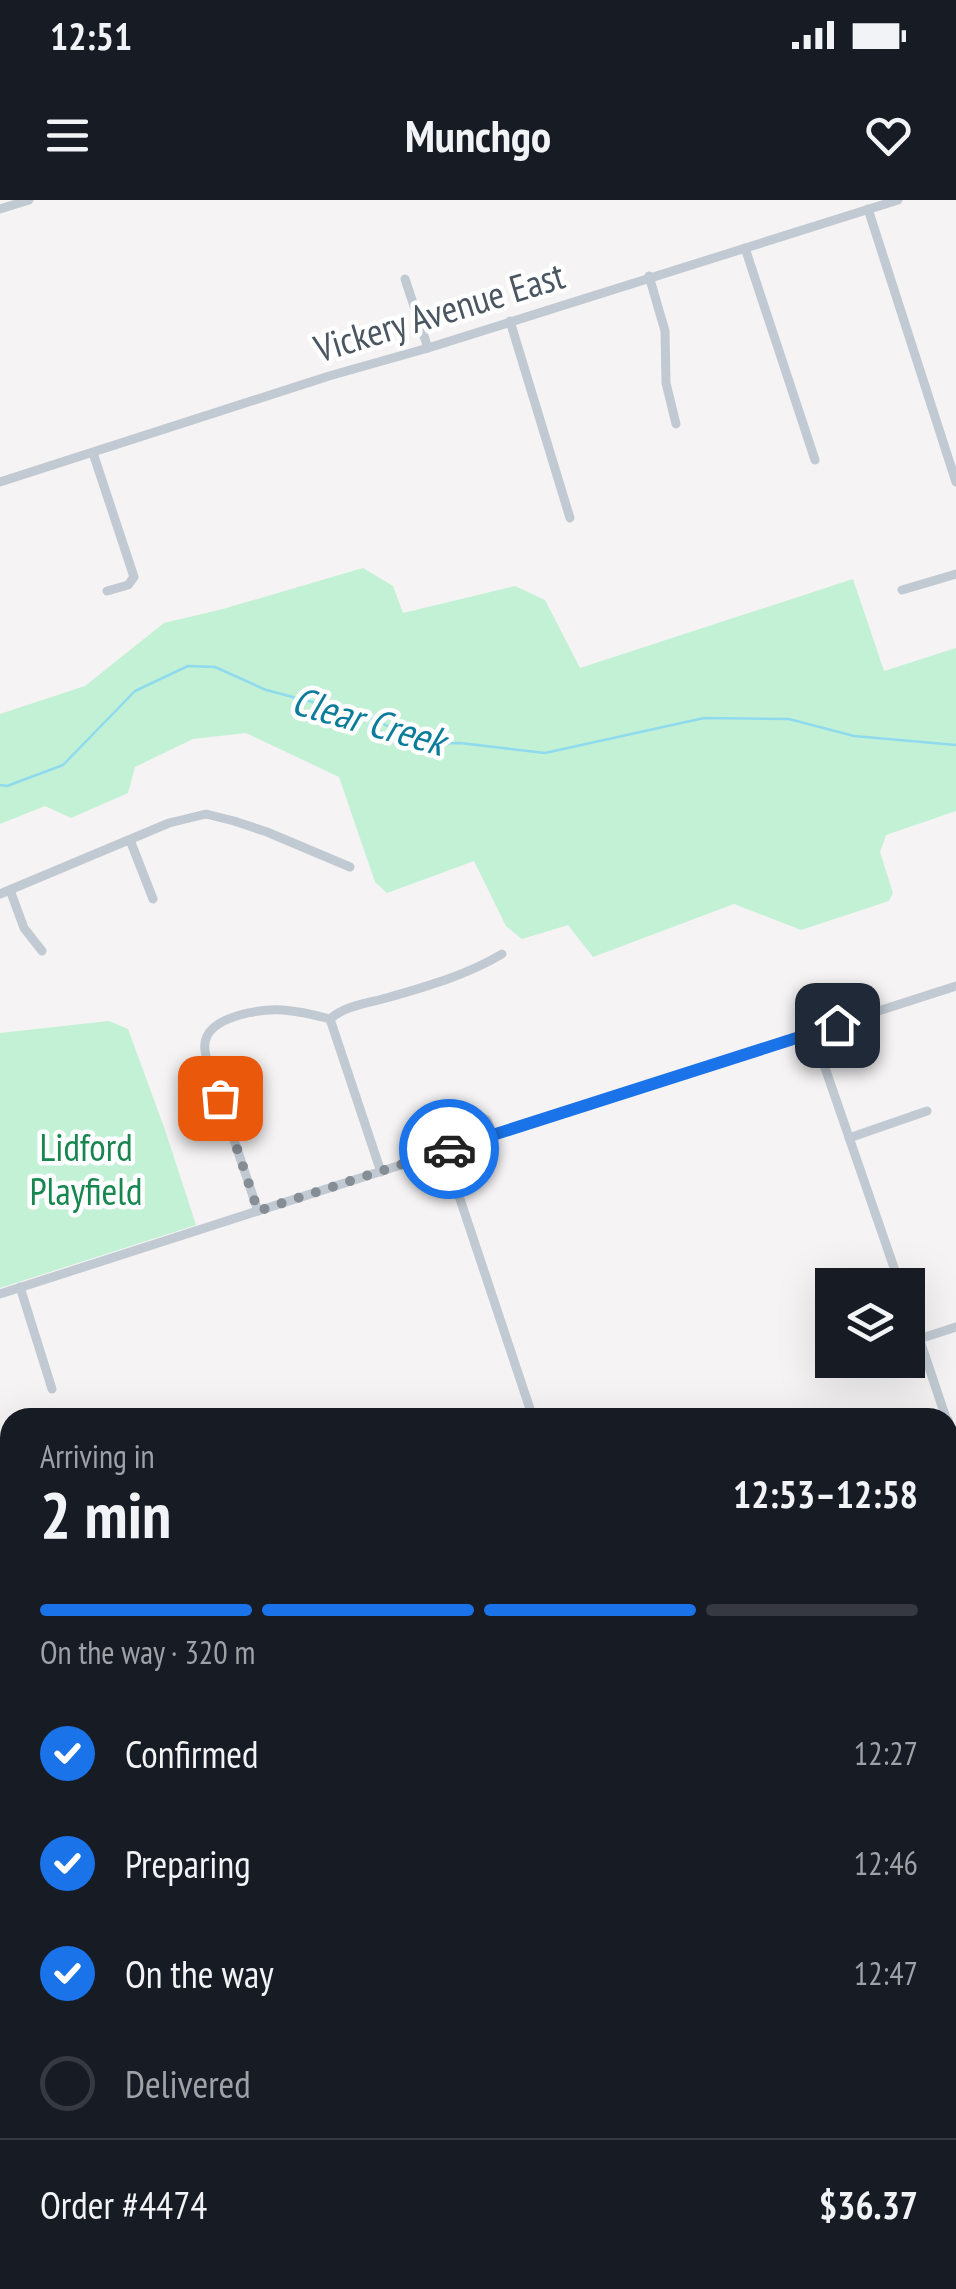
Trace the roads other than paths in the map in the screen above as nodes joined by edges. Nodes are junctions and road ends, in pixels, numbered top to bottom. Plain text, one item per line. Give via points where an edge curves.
1 (29, 200) edge
2 (898, 200) edge
3 (0, 209) edge
4 (868, 209) junction
5 (746, 248) junction
6 (649, 276) junction
7 (405, 278) dead end
8 (510, 320) junction
9 (428, 348) junction
10 (676, 424) dead end
11 (93, 453) junction
12 (815, 460) dead end
13 (0, 482) edge
14 (956, 482) edge
15 (570, 518) dead end
16 (956, 574) edge
17 (902, 590) dead end
18 (106, 591) dead end
19 (130, 840) junction
20 (350, 867) dead end
21 (5, 892) edge
22 (154, 899) dead end
23 (42, 951) dead end
24 (502, 954) dead end
25 (956, 986) edge
26 (330, 1019) junction
27 (813, 1032) junction
28 (927, 1111) dead end
29 (493, 1136) junction
30 (850, 1138) junction
31 (444, 1151) junction
32 (380, 1172) junction
33 (258, 1211) junction
34 (894, 1268) edge
35 (20, 1287) junction
36 (0, 1294) edge
37 (956, 1327) edge
38 (925, 1337) edge
39 (925, 1356) edge
40 (52, 1389) dead end
41 (530, 1408) edge
42 (943, 1408) edge

1 - 3 street
2 - 4 street, Vickery Avenue East
4 - 5 street, Vickery Avenue East
4 - 14 street
5 - 6 street, Vickery Avenue East
5 - 12 street
6 - 8 street, Vickery Avenue East
6 - 10 street via 665,331 666,383
7 - 9 street
8 - 9 street, Vickery Avenue East
8 - 15 street
9 - 11 street, Vickery Avenue East
11 - 13 street, Vickery Avenue East
11 - 18 street via 134,577
16 - 17 street
19 - 20 street via 213,815
19 - 21 street
19 - 22 street
21 - 23 street
24 - 26 street
25 - 27 street
26 - 32 street
26 - 33 street via 259,1011 207,1035 207,1060
27 - 29 street
27 - 30 street
28 - 30 street
29 - 31 street
29 - 31 street via 477,1114 443,1127
30 - 34 street
31 - 32 street
31 - 41 street
32 - 33 street
33 - 35 street
35 - 36 street
35 - 40 street
37 - 38 street
39 - 42 street

